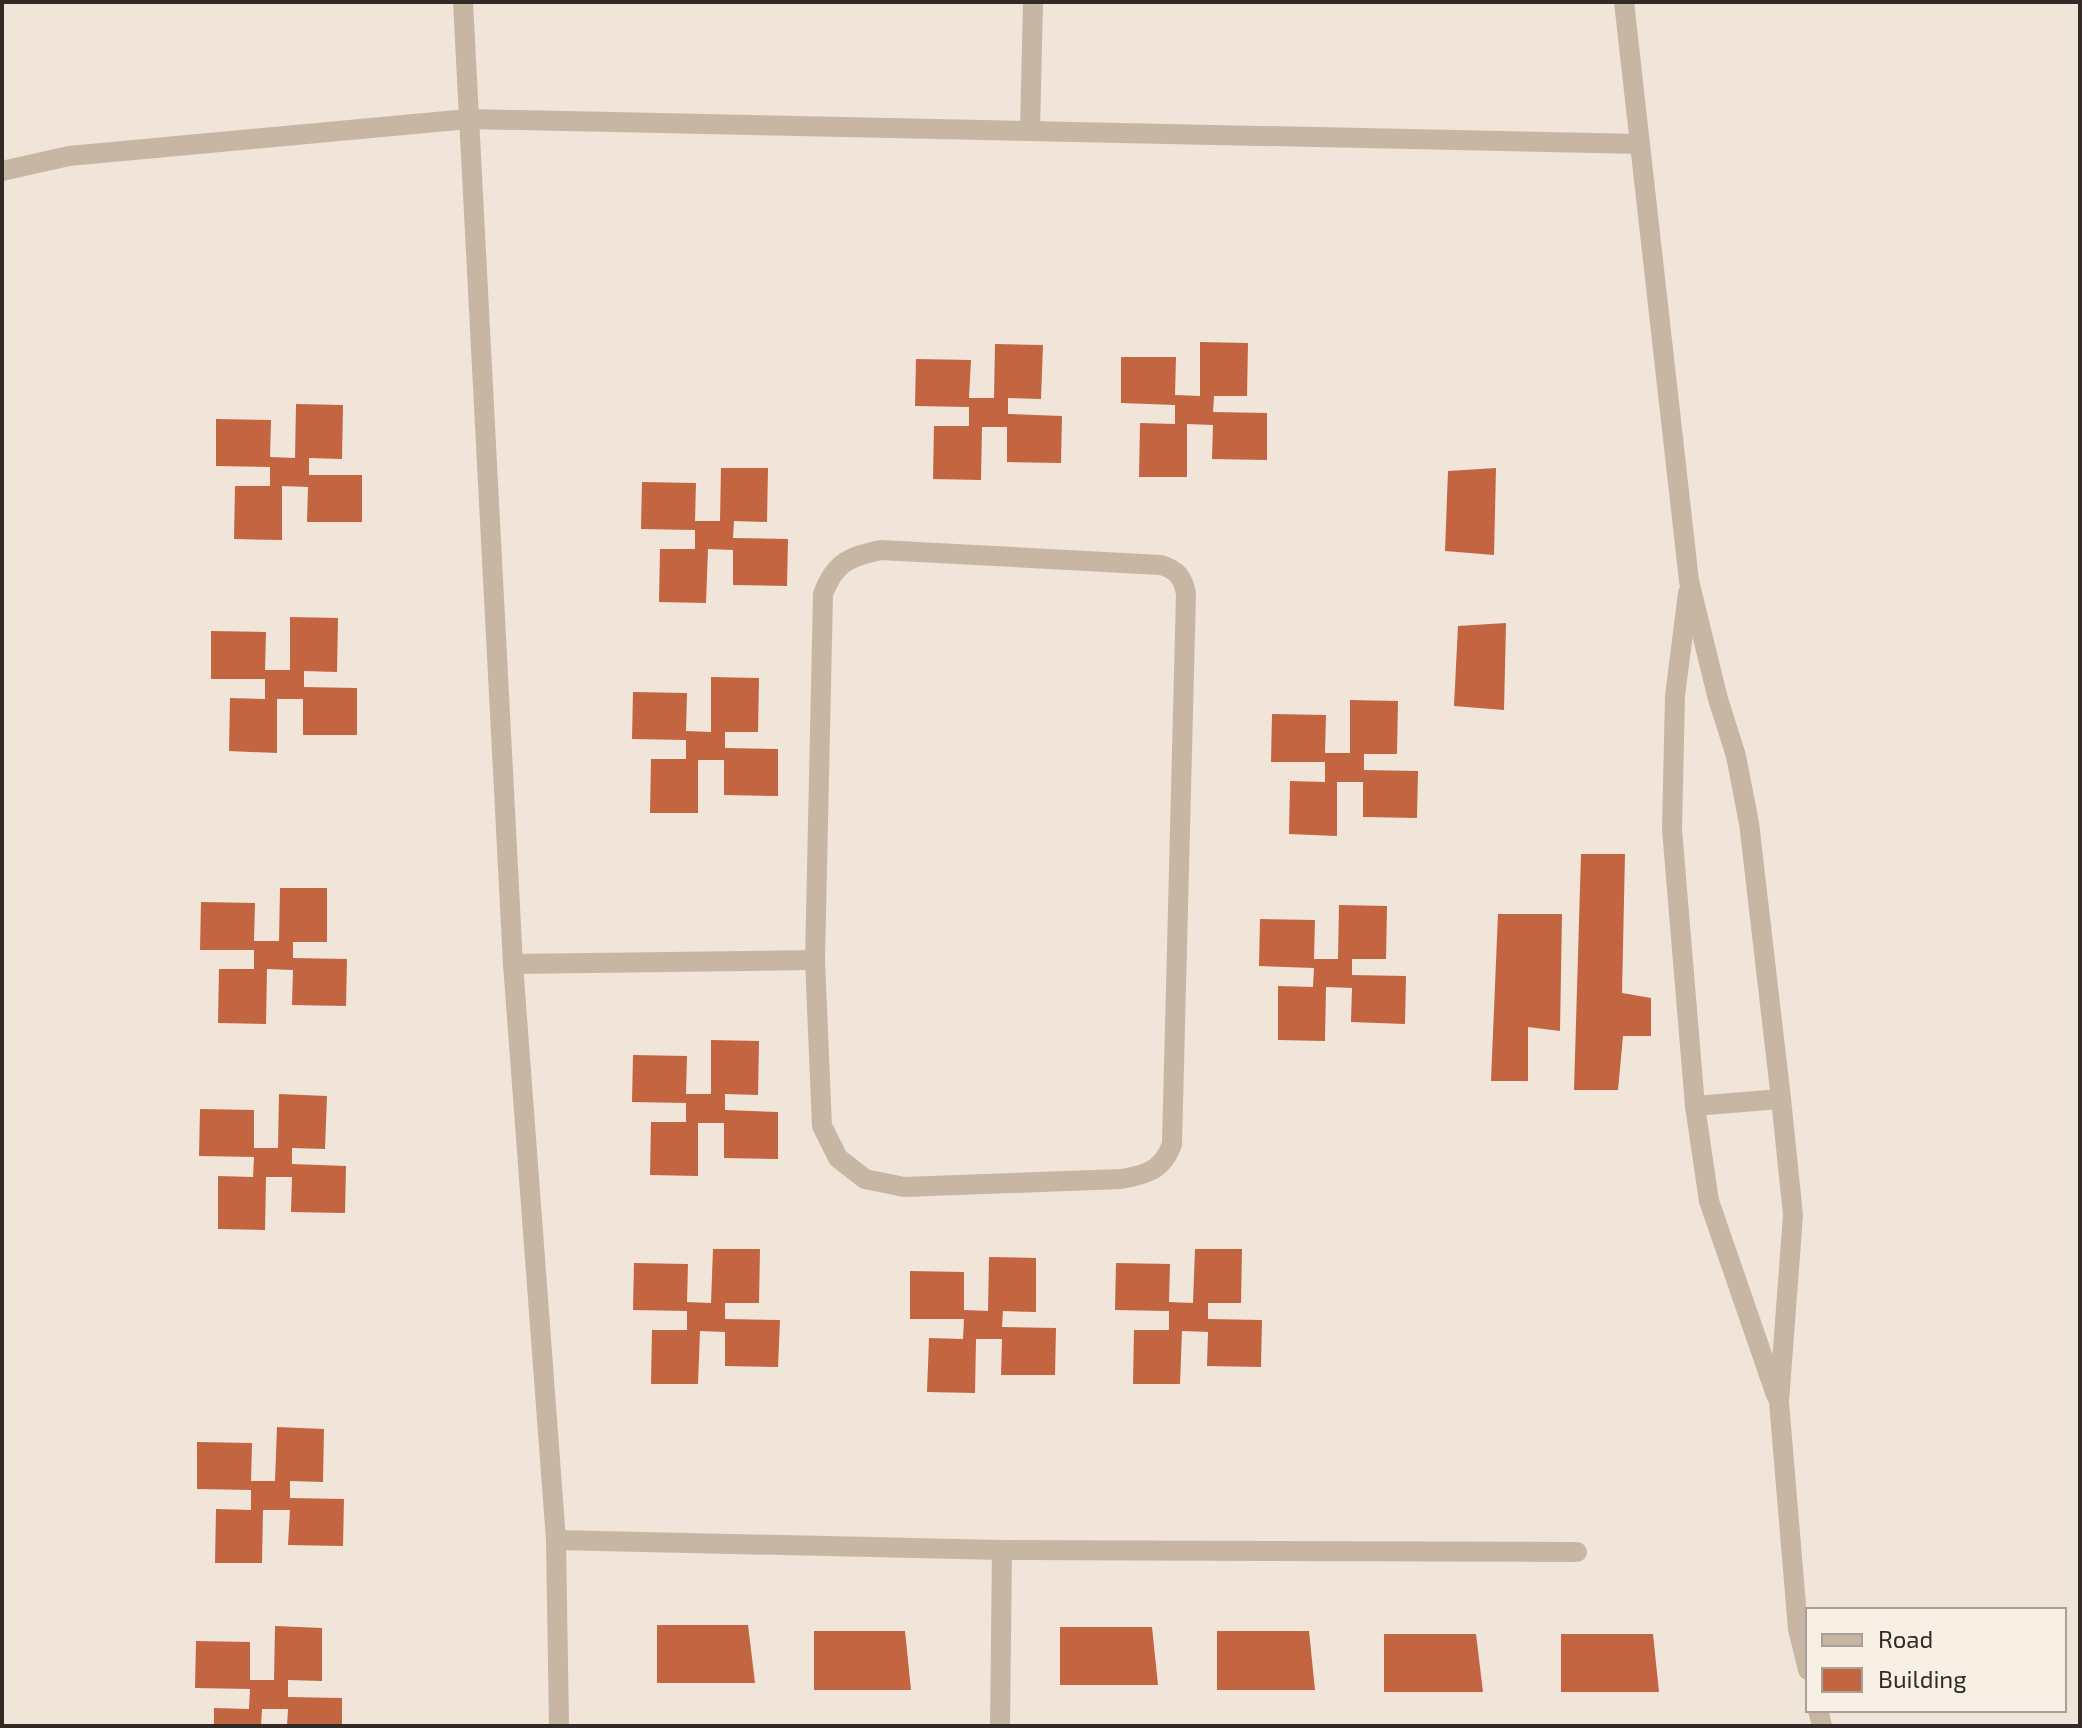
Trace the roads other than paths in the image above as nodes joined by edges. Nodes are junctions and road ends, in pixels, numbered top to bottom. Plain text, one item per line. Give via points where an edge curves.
1 (463, 2) edge
2 (1033, 2) edge
3 (1624, 2) edge
4 (468, 119) junction
5 (1030, 131) junction
6 (1640, 144) junction
7 (2, 171) edge
8 (1689, 581) junction
9 (815, 960) junction
10 (513, 964) junction
11 (1781, 1099) junction
12 (1695, 1106) junction
13 (1779, 1402) junction
14 (556, 1540) junction
15 (1002, 1550) junction
16 (1577, 1552) dead end
17 (1806, 1662) edge
18 (559, 1726) edge
19 (1000, 1726) edge

1 - 4 street
2 - 5 street
3 - 6 street
4 - 5 street
4 - 7 street via 69,156
4 - 10 street
5 - 6 street
6 - 8 street
8 - 11 street via 1749,823
8 - 12 street via 1675,696 1672,829
9 - 9 street via 822,1126 838,1158 865,1179 904,1187 1121,1179 1157,1170 1172,1144 1186,594 1175,569 881,550 840,564 823,594
9 - 10 street
10 - 14 street
11 - 12 street
11 - 13 street via 1793,1215
12 - 13 street via 1709,1201
13 - 17 street via 1798,1629
14 - 15 street
14 - 18 street
15 - 16 street
15 - 19 street

